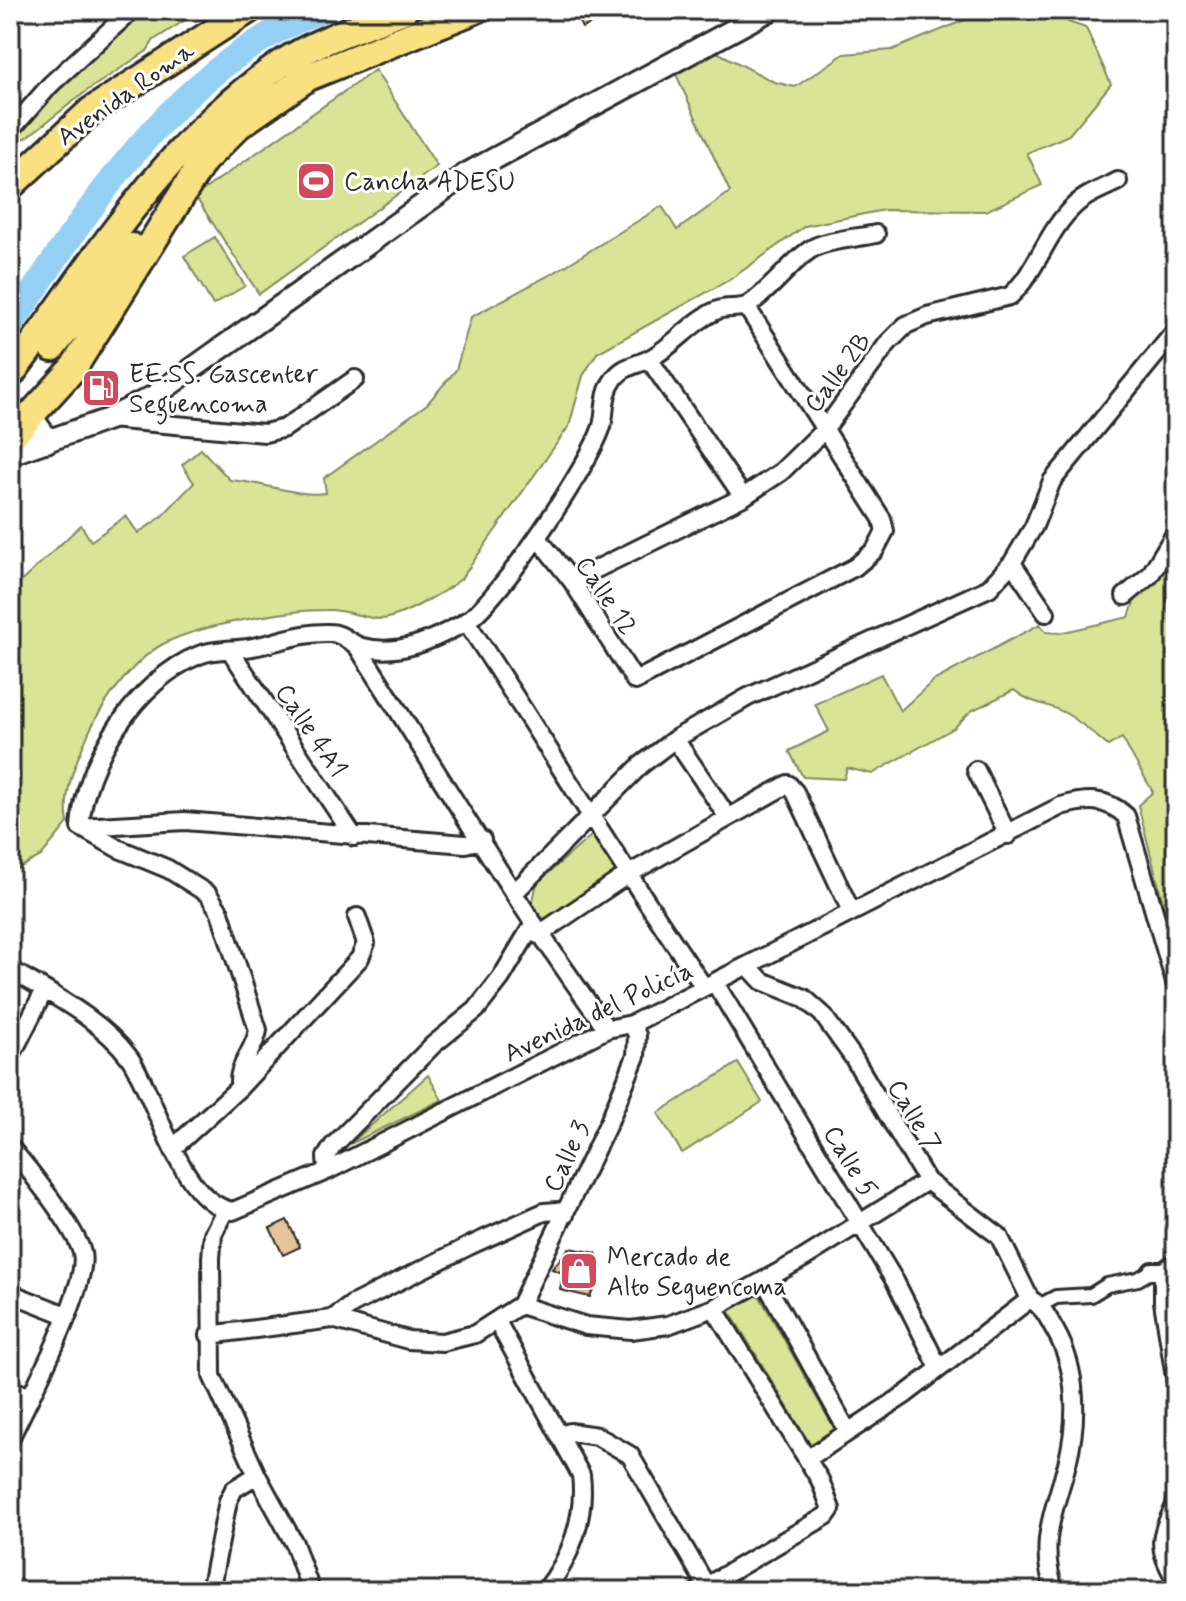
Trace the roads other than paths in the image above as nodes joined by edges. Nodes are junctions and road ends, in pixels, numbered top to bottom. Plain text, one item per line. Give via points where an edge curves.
1 (132, 10) edge
2 (224, 10) edge
3 (248, 10) edge
4 (404, 10) edge
5 (475, 10) edge
6 (770, 10) edge
7 (10, 131) edge
8 (10, 160) edge
9 (203, 161) junction
10 (166, 171) junction
11 (1118, 181) dead end
12 (10, 186) edge
13 (876, 234) dead end
14 (746, 306) junction
15 (1176, 330) edge
16 (649, 359) junction
17 (35, 365) junction
18 (10, 375) edge
19 (355, 379) dead end
20 (10, 397) edge
21 (30, 418) junction
22 (109, 419) junction
23 (825, 429) junction
24 (10, 438) edge
25 (46, 440) junction
26 (10, 454) edge
27 (743, 497) junction
28 (1176, 532) edge
29 (537, 537) junction
30 (1012, 563) junction
31 (572, 581) junction
32 (1125, 596) dead end
33 (1046, 613) dead end
34 (466, 621) junction
35 (357, 646) junction
36 (230, 650) junction
37 (675, 739) junction
38 (976, 770) dead end
39 (591, 812) junction
40 (727, 816) junction
41 (80, 827) junction
42 (1008, 835) junction
43 (354, 837) junction
44 (482, 840) junction
45 (627, 875) junction
46 (514, 893) junction
47 (851, 911) junction
48 (357, 917) dead end
49 (535, 930) junction
50 (749, 967) junction
51 (10, 969) edge
52 (710, 985) junction
53 (1176, 986) edge
54 (44, 991) junction
55 (632, 1024) junction
56 (607, 1029) junction
57 (10, 1058) edge
58 (240, 1087) junction
59 (10, 1147) edge
60 (173, 1148) junction
61 (327, 1171) junction
62 (927, 1181) junction
63 (225, 1210) junction
64 (565, 1215) junction
65 (860, 1224) junction
66 (1164, 1268) edge
67 (764, 1280) junction
68 (10, 1293) edge
69 (1036, 1302) junction
70 (520, 1305) junction
71 (714, 1308) junction
72 (66, 1315) junction
73 (332, 1319) junction
74 (498, 1323) junction
75 (209, 1335) junction
76 (939, 1368) junction
77 (1176, 1384) edge
78 (10, 1389) edge
79 (30, 1397) junction
80 (847, 1430) junction
81 (560, 1435) junction
82 (10, 1439) edge
83 (807, 1459) junction
84 (257, 1475) junction
85 (1176, 1504) edge
86 (1176, 1581) edge
87 (702, 1588) edge
88 (210, 1591) edge
89 (311, 1591) edge
90 (545, 1591) edge
91 (1055, 1591) edge

1 - 7 street via 51,84
2 - 8 main road, Avenida Roma via 109,84
3 - 12 main road, Avenida Roma via 91,111
4 - 10 main road via 282,63 231,103
5 - 9 main road via 308,77 239,125
6 - 22 street via 466,174 154,396
9 - 17 main road
9 - 21 main road via 72,370
10 - 17 main road
10 - 18 main road via 137,201
11 - 23 street, Calle 2B via 1075,204 1010,296 906,325
13 - 14 street via 815,246
14 - 16 street via 718,310
14 - 23 street
15 - 30 street via 1052,481
16 - 27 street
16 - 29 street via 614,378 602,427
17 - 20 main road
19 - 22 street via 285,428 265,433
21 - 24 main road
21 - 25 main road
22 - 25 street
23 - 27 street, Calle 2B via 781,472
23 - 31 street, Calle 12 via 885,531 875,550 855,567 635,681
25 - 26 street
27 - 31 street, Calle 2B
28 - 32 street via 1150,575
29 - 31 street, Calle 12
29 - 34 street via 496,592
30 - 33 street
30 - 37 street via 989,588 957,605 748,697
34 - 35 street via 413,647 389,652
34 - 39 street, Calle 5
35 - 36 street via 332,632
35 - 44 street
36 - 41 street via 198,655 152,685 106,748 84,797
36 - 43 street, Calle 4A1
37 - 39 street
37 - 40 street
38 - 42 street
39 - 45 street, Calle 5
39 - 46 street
40 - 45 street
40 - 47 street via 788,784
41 - 43 street via 185,821
41 - 58 street via 197,885 220,912 258,1030 238,1076
42 - 47 street, Avenida del Policía
42 - 53 street, Avenida del Policía via 1061,806 1081,801 1114,805 1132,831
43 - 44 street via 465,844
44 - 46 street
45 - 49 street
45 - 52 street, Calle 5
46 - 49 street
47 - 50 street, Avenida del Policía
48 - 58 street via 364,951
49 - 56 street
49 - 61 street via 476,1010 433,1045 333,1146 326,1157
50 - 52 street, Avenida del Policía
50 - 62 street, Calle 7 via 762,981 804,998 822,1014
51 - 54 street
52 - 55 street, Avenida del Policía
52 - 65 street, Calle 5
54 - 57 street
54 - 60 street via 126,1053
55 - 56 street, Avenida del Policía
55 - 64 street, Calle 3 via 636,1056
56 - 61 street, Avenida del Policía
58 - 60 street
59 - 72 street via 82,1252 81,1278
60 - 63 street via 199,1187
61 - 63 street, Avenida del Policía via 243,1209
62 - 65 street
62 - 69 street, Calle 7 via 999,1236
63 - 75 street via 213,1234
64 - 70 street, Calle 3
64 - 73 street via 544,1212
65 - 67 street
65 - 76 street, Calle 5
66 - 69 street via 1091,1295
66 - 77 street via 1163,1302
67 - 71 street
67 - 80 street
68 - 72 street
69 - 76 street
69 - 91 street, Calle 7 via 1064,1346 1074,1387 1067,1464 1048,1534
70 - 71 street via 586,1326 631,1330 668,1325
70 - 74 street
71 - 83 street
72 - 79 street
73 - 74 street via 408,1340 442,1342
73 - 75 street
74 - 81 street
75 - 84 street via 212,1376
76 - 80 street
78 - 79 street
79 - 82 street
80 - 83 street
81 - 87 street via 597,1436 630,1455
81 - 90 street via 581,1475 584,1498 563,1567
83 - 87 street via 829,1499 826,1516
84 - 88 street via 234,1489 228,1501
84 - 89 street via 294,1543
85 - 86 street via 1160,1546

